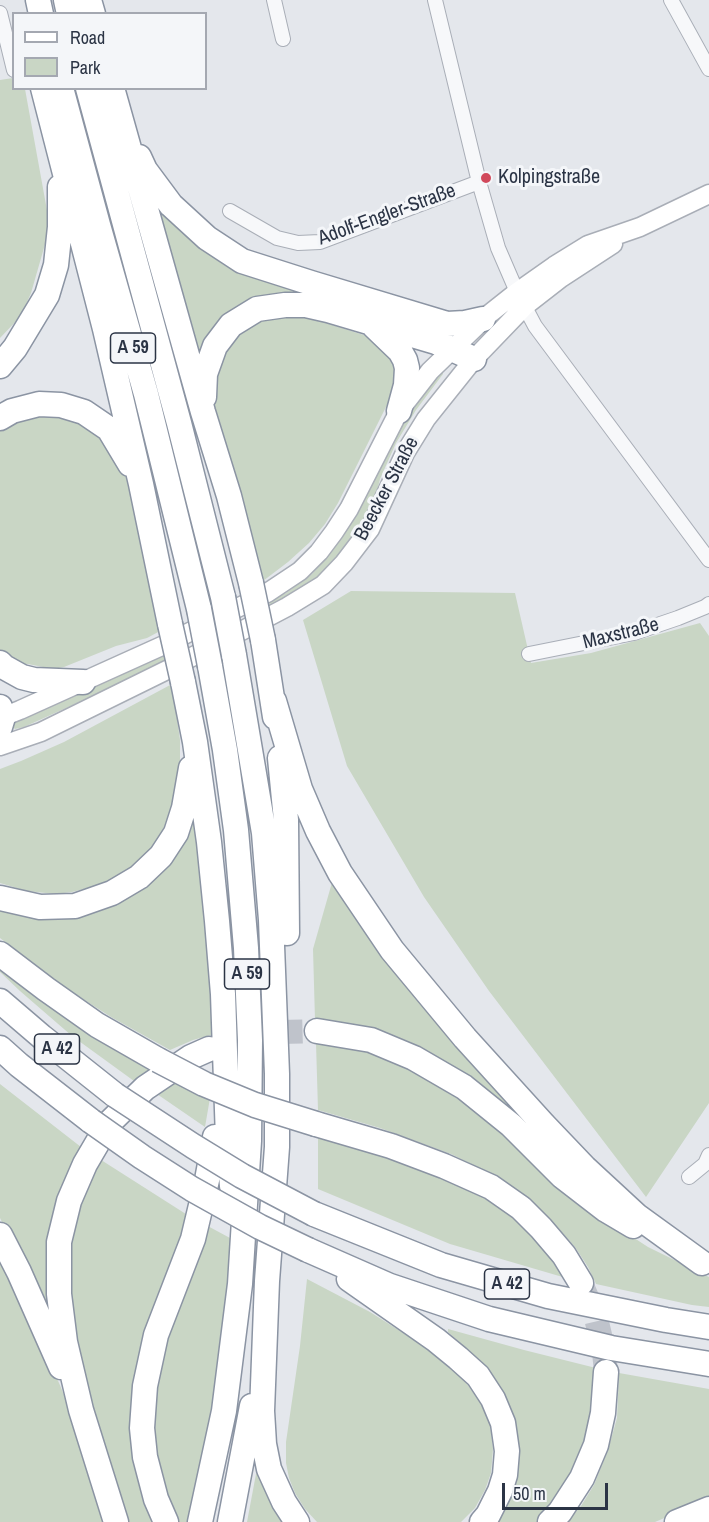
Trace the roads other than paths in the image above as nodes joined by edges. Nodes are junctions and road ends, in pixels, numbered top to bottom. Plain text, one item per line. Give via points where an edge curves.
1 (274, 0) edge
2 (435, 0) edge
3 (671, 0) edge
4 (0, 13) edge
5 (283, 39) dead end
6 (12, 62) edge
7 (709, 69) edge
8 (44, 90) edge
9 (62, 90) edge
10 (89, 90) edge
11 (112, 90) edge
12 (118, 116) junction
13 (60, 154) junction
14 (479, 182) junction
15 (709, 194) edge
16 (230, 211) dead end
17 (520, 299) junction
18 (483, 319) joint
19 (370, 322) junction
20 (459, 344) junction
21 (0, 366) edge
22 (399, 411) junction
23 (203, 412) junction
24 (0, 418) edge
25 (141, 484) junction
26 (709, 560) edge
27 (709, 604) edge
28 (530, 654) dead end
29 (0, 663) edge
30 (83, 682) junction
31 (274, 701) junction
32 (1, 717) edge
33 (195, 742) junction
34 (0, 746) edge
35 (0, 898) edge
36 (0, 954) edge
37 (0, 1000) edge
38 (317, 1031) tunnel mouth
39 (0, 1048) edge
40 (209, 1049) tunnel mouth
41 (277, 1074) junction
42 (225, 1075) junction
43 (709, 1155) edge
44 (689, 1176) dead end
45 (0, 1235) edge
46 (308, 1250) junction
47 (706, 1264) edge
48 (267, 1281) junction
49 (581, 1283) tunnel mouth
50 (240, 1284) junction
51 (709, 1327) edge
52 (709, 1364) edge
53 (606, 1372) tunnel mouth
54 (81, 1410) junction
55 (709, 1509) edge
56 (116, 1522) edge
57 (166, 1522) edge
58 (200, 1522) edge
59 (230, 1522) edge
60 (297, 1522) edge
61 (482, 1522) edge
62 (550, 1522) edge
63 (677, 1522) edge

1 - 5 street
2 - 14 street
3 - 7 street
4 - 6 street
8 - 13 highway
9 - 50 highway, A 59, bridge via 146,394 199,609 225,750 236,830 250,1040 249,1141
10 - 41 highway, A 59, bridge via 223,597 264,833 272,920
11 - 12 highway
12 - 20 highway via 145,170 171,205 207,238 242,261 311,283
12 - 23 highway
13 - 21 highway via 56,265 47,295
13 - 25 highway
14 - 16 street, Adolf-Engler-Straße via 320,242 298,243 277,238
14 - 17 street via 498,248
15 - 17 street, Beecker Straße via 640,227 588,245 554,266
17 - 18 street, Beecker Straße
17 - 20 street, Beecker Straße
17 - 26 street via 535,326
18 - 20 highway via 465,323
19 - 20 highway via 436,342
19 - 22 highway via 405,360 406,385
19 - 23 highway via 306,305 257,309 231,325 215,346 205,374
20 - 22 street, Beecker Straße via 430,371
20 - 34 street, Beecker Straße via 370,529 323,585 169,669 41,732
22 - 30 street, Beecker Straße via 349,509 319,552 300,571 267,593
23 - 31 highway, bridge via 251,583
24 - 25 highway via 39,404 62,405 84,412 109,429
25 - 33 highway, bridge
27 - 28 street, Maxstraße via 634,633
29 - 30 highway via 34,680
30 - 32 street, Beecker Straße
31 - 41 highway via 286,820 287,920 286,1048
31 - 47 highway via 300,789 318,831 340,873 392,950 465,1038 585,1168 637,1215
33 - 35 highway via 176,833 161,856 139,877 112,893 75,906 40,908
33 - 42 highway via 217,921
36 - 49 highway, bridge via 98,1024 204,1084 255,1105 391,1146 491,1187 541,1228
37 - 51 highway, A 42, bridge via 115,1095 222,1164 314,1214 441,1265 548,1296
38 - 47 highway via 371,1040 414,1058 464,1087 511,1125 562,1176 606,1210
39 - 46 highway, A 42, bridge via 142,1157 192,1189
40 - 54 highway via 190,1057 145,1088 110,1124 85,1164 69,1201 59,1242 59,1294 65,1342
41 - 48 highway, A 59 via 277,1147
42 - 50 highway
42 - 57 highway via 193,1239 156,1335 144,1386 145,1457
43 - 44 street via 705,1164
45 - 54 highway
46 - 52 highway, A 42 via 390,1286 489,1319 610,1348
46 - 61 highway via 436,1340 478,1377 493,1399 503,1424 505,1474
48 - 59 highway, A 59 via 251,1416
48 - 60 highway via 264,1444 269,1469
50 - 58 highway, A 59 via 224,1411
53 - 62 highway via 596,1445 582,1478
54 - 56 highway
55 - 63 highway

